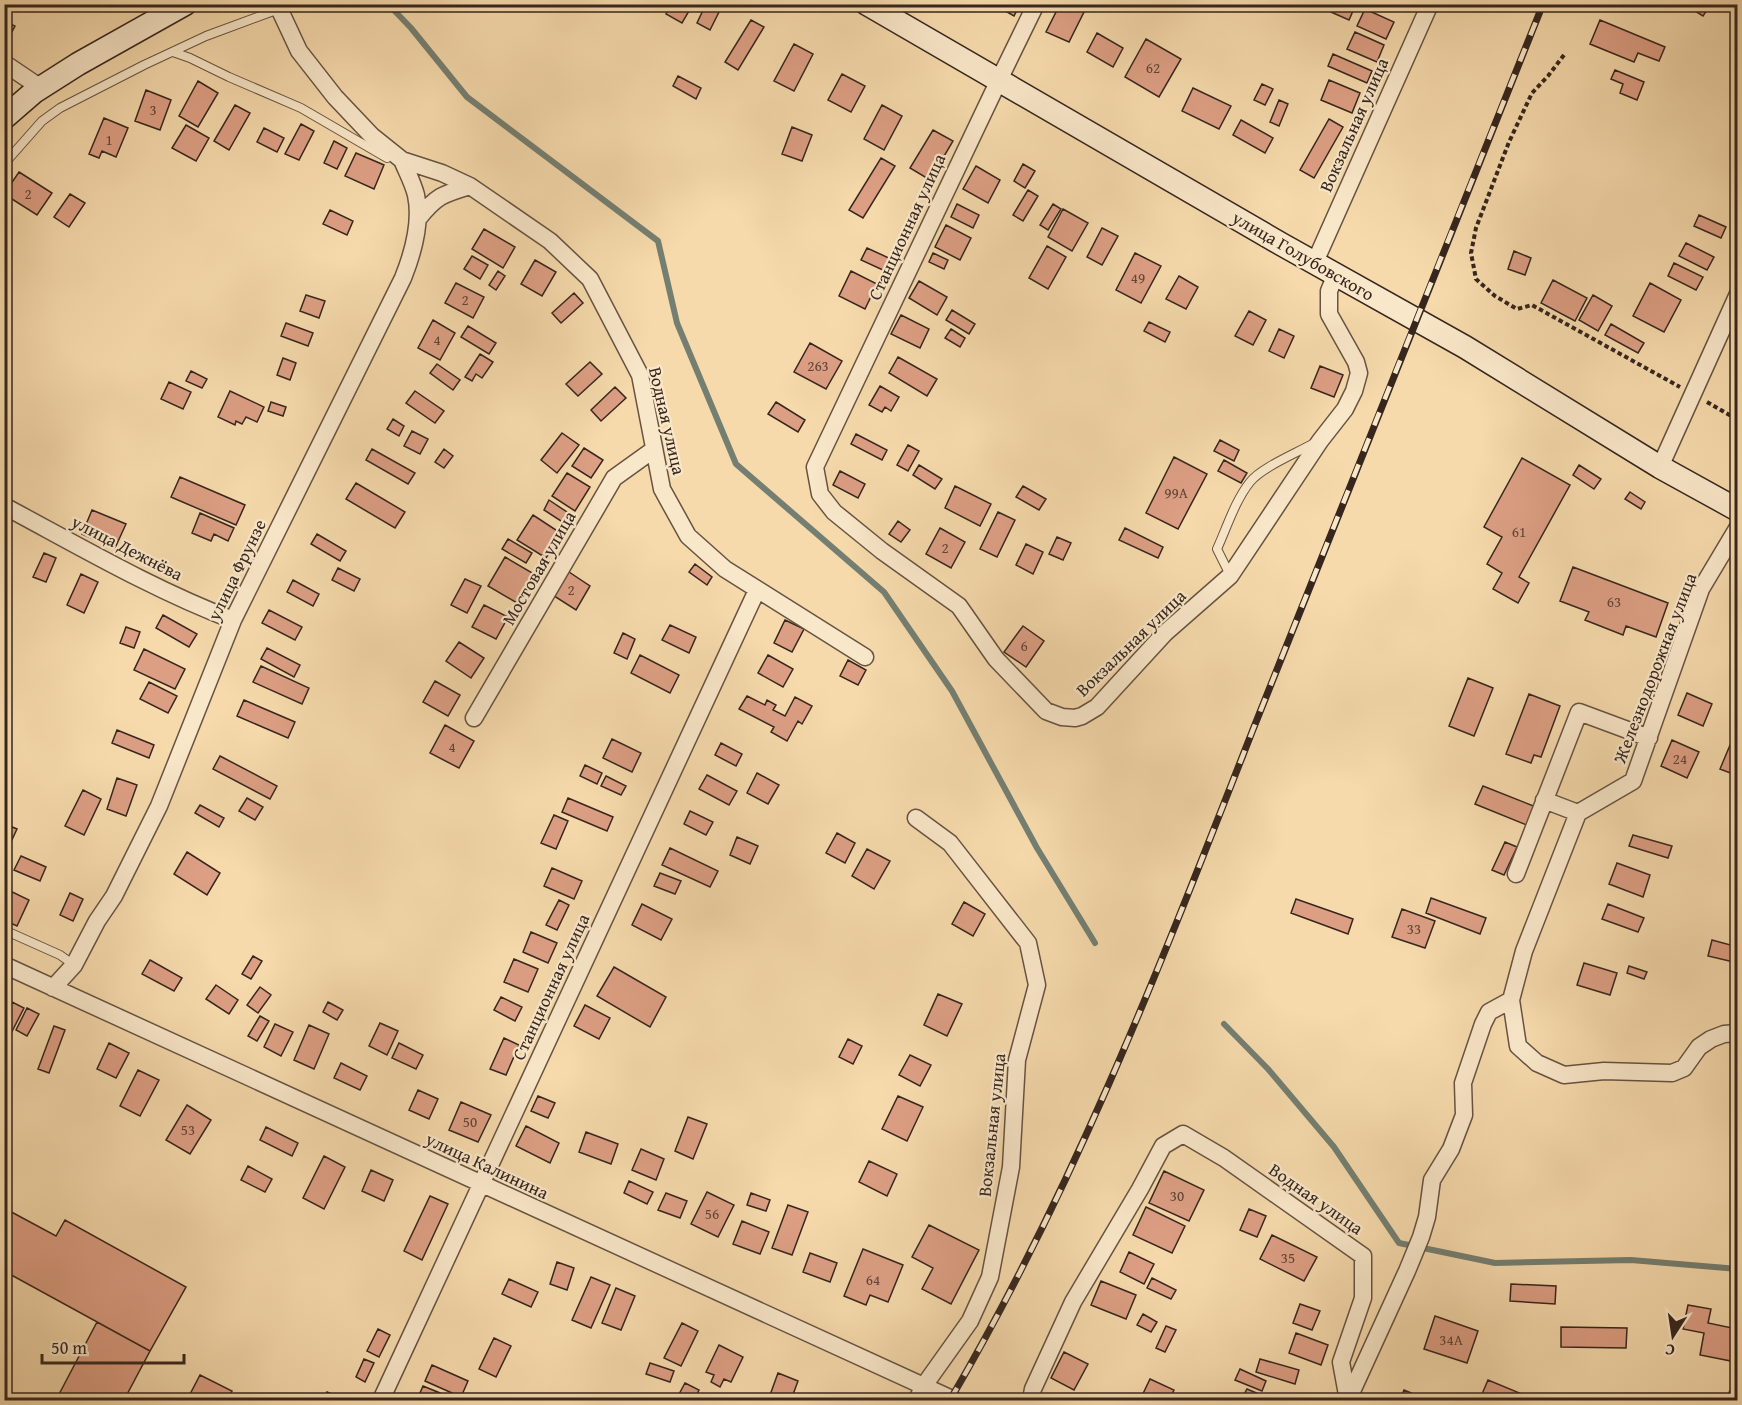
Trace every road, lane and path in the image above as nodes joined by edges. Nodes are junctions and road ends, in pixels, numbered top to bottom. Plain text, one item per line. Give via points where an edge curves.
1 (867, 4) edge
2 (1036, 4) edge
3 (1430, 4) edge
4 (175, 7) edge
5 (278, 7) edge
6 (173, 52) junction
7 (1564, 54) dead end
8 (4, 63) edge
9 (999, 80) junction
10 (41, 88) junction
11 (4, 118) edge
12 (4, 164) edge
13 (405, 167) junction
14 (470, 186) junction
15 (418, 219) junction
16 (1315, 262) junction
17 (1336, 274) junction
18 (1737, 294) edge
19 (1693, 394) junction
20 (1737, 420) edge
21 (1320, 441) junction
22 (653, 450) junction
23 (815, 467) joint
24 (1660, 467) junction
25 (4, 506) edge
26 (1737, 510) edge
27 (1737, 527) edge
28 (1230, 576) junction
29 (757, 590) junction
30 (233, 620) junction
31 (866, 657) dead end
32 (474, 718) dead end
33 (1649, 738) junction
34 (1544, 800) junction
35 (1578, 813) junction
36 (916, 818) dead end
37 (1516, 874) dead end
38 (4, 930) edge
39 (4, 965) edge
40 (74, 965) junction
41 (53, 988) junction
42 (1511, 1000) junction
43 (1737, 1033) edge
44 (481, 1184) junction
45 (920, 1394) edge
46 (1737, 1394) edge
47 (1348, 1400) edge
48 (381, 1401) edge
49 (954, 1401) edge
50 (1031, 1401) edge
51 (1735, 1401) edge

1 - 9 street, улица Голубовского
2 - 9 street, Станционная улица
3 - 16 street, Вокзальная улица
4 - 10 street
5 - 6 lane
5 - 13 street, Водная улица via 299,51 335,97
6 - 12 lane via 60,108 42,121
6 - 13 lane via 302,108
7 - 19 path via 1532,93 1509,142 1476,228 1472,253 1476,279 1517,309 1532,305
8 - 10 street
9 - 16 street, улица Голубовского
9 - 23 street, Станционная улица
10 - 11 street
13 - 14 street, Водная улица via 442,173
13 - 15 street, улица Фрунзе via 416,196
14 - 15 street via 432,202
14 - 22 street, Водная улица via 550,241 590,279 640,375
15 - 30 street, улица Фрунзе via 403,278
16 - 17 street, улица Голубовского
17 - 21 street, Вокзальная улица via 1329,291 1329,314 1359,373 1346,408
17 - 24 street, улица Голубовского via 1465,347
18 - 19 street
19 - 20 path
19 - 24 street
21 - 28 street, Вокзальная улица
21 - 28 lane via 1251,480 1217,549
22 - 29 street, Водная улица via 662,489 688,536 725,569
22 - 32 street, Мостовая улица via 614,478
23 - 28 street, Вокзальная улица via 820,494 834,512 959,606 996,659 1053,715 1075,718 1097,707 1166,633
24 - 26 street, улица Голубовского
25 - 30 street, улица Дежнёва via 201,608
27 - 33 street, Железнодорожная улица via 1701,589
29 - 31 street, Водная улица
29 - 44 street, Станционная улица
30 - 40 street, улица Фрунзе via 159,806
33 - 34 street via 1579,712
33 - 35 street, Железнодорожная улица via 1633,781
34 - 35 street
34 - 37 street
35 - 42 street via 1524,951
36 - 45 street, Вокзальная улица via 950,843 1028,943 1037,985 1017,1060 1011,1167 990,1277 970,1322
38 - 40 lane
39 - 41 street, улица Калинина
40 - 41 street, улица Фрунзе
41 - 44 street, улица Калинина
42 - 43 street via 1518,1046 1537,1063 1564,1075 1604,1071 1672,1073 1684,1068 1699,1047 1724,1034
42 - 47 street via 1489,1012 1483,1024 1463,1083 1464,1115 1451,1149 1432,1180 1421,1237
44 - 45 street, улица Калинина
44 - 48 street, Станционная улица
45 - 49 street, улица Калинина
46 - 51 street
47 - 50 street, Водная улица via 1341,1362 1363,1298 1363,1256 1224,1158 1183,1134 1163,1146 1072,1302

